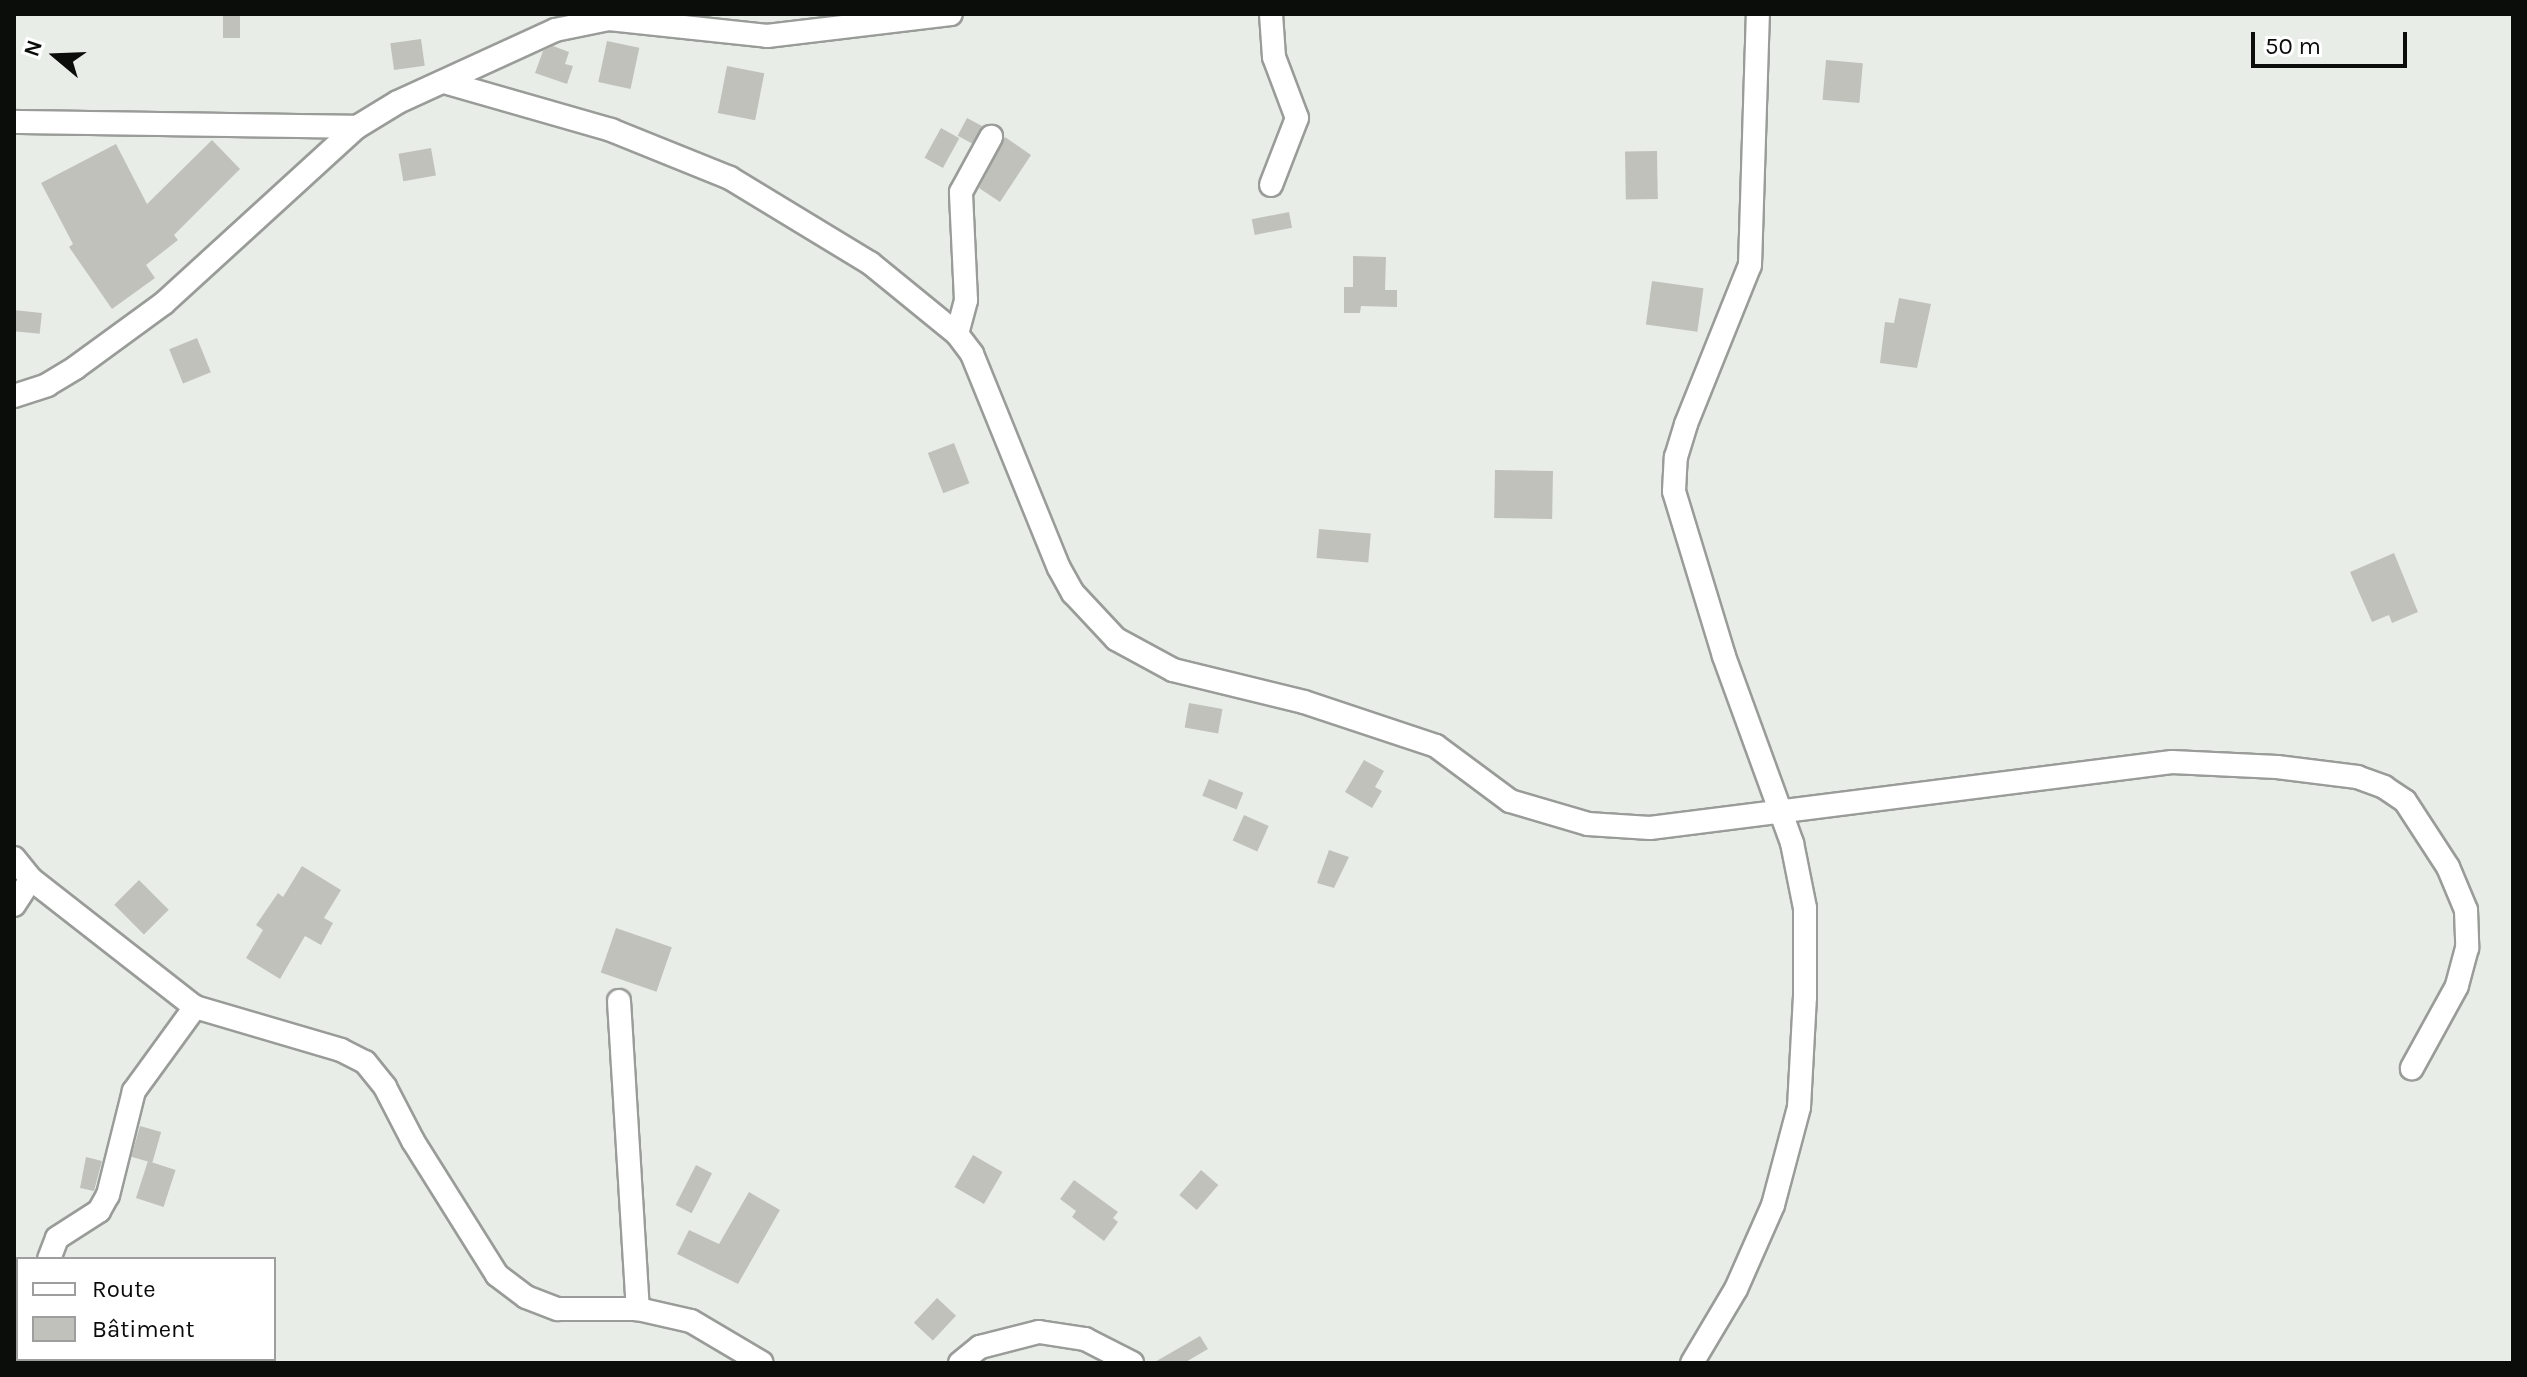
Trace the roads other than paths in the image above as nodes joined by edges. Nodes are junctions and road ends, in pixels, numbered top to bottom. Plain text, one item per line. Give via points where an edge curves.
1 (951, 14) edge
2 (1271, 14) edge
3 (1758, 14) edge
4 (444, 82) junction
5 (14, 122) edge
6 (357, 127) junction
7 (991, 137) dead end
8 (1271, 185) dead end
9 (957, 334) junction
10 (14, 396) edge
11 (1782, 810) junction
12 (14, 858) edge
13 (31, 879) junction
14 (14, 905) edge
15 (619, 1001) dead end
16 (195, 1007) junction
17 (2412, 1068) dead end
18 (50, 1257) edge
19 (638, 1309) junction
20 (762, 1363) edge
21 (960, 1363) edge
22 (1132, 1363) edge
23 (1692, 1363) edge

1 - 4 street via 767,36 609,19 582,21
2 - 8 street via 1274,57 1297,118
3 - 11 street via 1750,265 1686,424 1674,491 1724,656
4 - 6 street
4 - 9 street via 611,130 730,178 870,263
5 - 6 street
6 - 10 street via 164,303 66,374
7 - 9 street via 961,192 966,300
9 - 11 street via 985,379 1037,523 1073,593 1116,639 1147,659 1436,746 1510,801 1588,824 1650,828
11 - 17 street via 2172,762 2309,771 2357,777 2384,787 2405,801 2448,867 2466,910 2467,948 2457,986
11 - 23 street via 1805,908 1799,1107 1773,1205 1736,1289
12 - 13 street
13 - 14 street
13 - 16 street
15 - 19 street
16 - 18 street via 134,1091 104,1203 90,1220 57,1238
16 - 19 street via 341,1050 365,1062 497,1275 526,1297 558,1309
19 - 20 street via 691,1321
21 - 22 street via 980,1347 1039,1332 1085,1339

